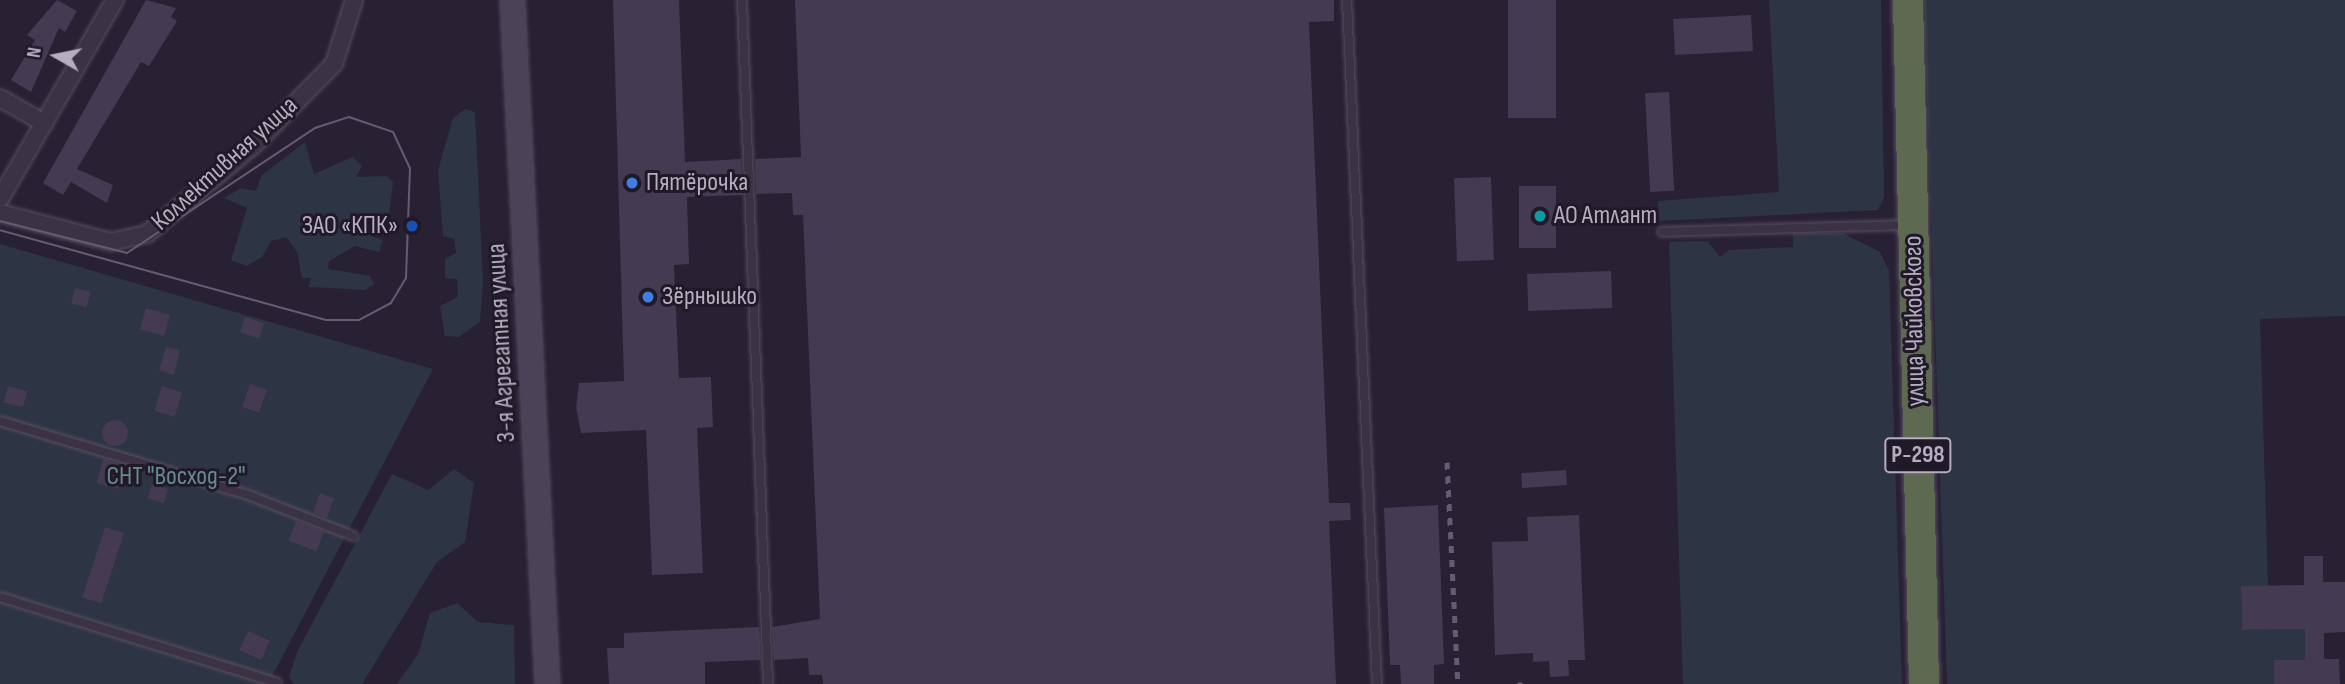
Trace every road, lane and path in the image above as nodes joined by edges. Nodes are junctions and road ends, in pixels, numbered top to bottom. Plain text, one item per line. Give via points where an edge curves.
1 (115, 0) edge
2 (354, 0) edge
3 (512, 0) edge
4 (742, 0) edge
5 (1348, 0) edge
6 (1908, 0) edge
7 (0, 98) edge
8 (44, 123) junction
9 (0, 199) edge
10 (0, 213) edge
11 (1913, 225) junction
12 (1662, 232) dead end
13 (0, 421) edge
14 (354, 536) dead end
15 (0, 597) edge
16 (277, 683) edge
17 (547, 684) edge
18 (768, 684) edge
19 (1377, 684) edge
20 (1924, 684) edge

1 - 8 street
2 - 10 street, Коллективная улица via 334,64 255,144 147,234 111,242
3 - 17 street, 3-я Агрегатная улица
4 - 18 lane
5 - 19 lane
6 - 11 highway, улица Чайковского / Р-298
7 - 8 street
8 - 9 street
11 - 12 lane
11 - 20 highway, улица Чайковского / Р-298
13 - 14 lane via 281,506
15 - 16 lane

